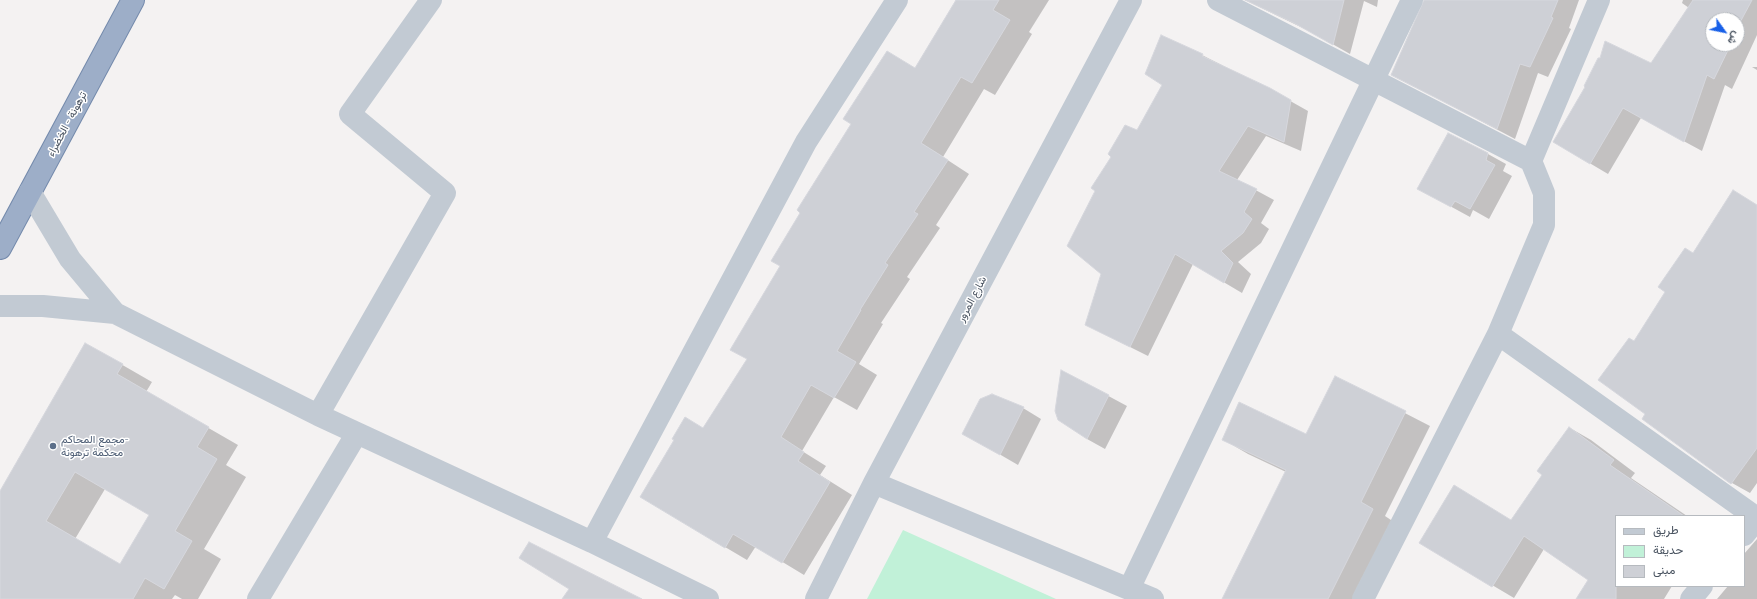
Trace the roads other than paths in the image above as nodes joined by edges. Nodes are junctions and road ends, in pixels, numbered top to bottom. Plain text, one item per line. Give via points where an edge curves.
1 (133, 0) edge
2 (431, 0) edge
3 (897, 0) edge
4 (1130, 0) edge
5 (1218, 0) edge
6 (1412, 0) edge
7 (1599, 0) edge
8 (1375, 80) junction
9 (1531, 160) junction
10 (30, 192) junction
11 (0, 248) edge
12 (0, 306) edge
13 (115, 313) junction
14 (1498, 334) junction
15 (318, 414) junction
16 (356, 433) junction
17 (874, 483) junction
18 (1757, 519) edge
19 (1745, 534) edge
20 (592, 542) junction
21 (1701, 587) edge
22 (1129, 589) junction
23 (258, 599) edge
24 (708, 599) edge
25 (816, 599) edge
26 (1153, 599) edge
27 (1363, 599) edge
28 (1691, 599) edge

1 - 10 highway, ترهونة - الخضراء
2 - 15 street via 350,114 445,193
3 - 20 street via 806,142
4 - 17 street, شارع المرور
5 - 8 street
6 - 8 street
7 - 9 street
8 - 9 street
8 - 22 street
9 - 14 street via 1544,193 1544,225
10 - 11 highway, ترهونة - الخضراء
10 - 13 street via 70,259
12 - 13 street via 43,306
13 - 15 street
14 - 18 street
14 - 27 street
15 - 16 street
16 - 20 street
16 - 23 street
17 - 22 street
17 - 25 street, شارع المرور
18 - 19 street
20 - 24 street
21 - 28 street
22 - 26 street

